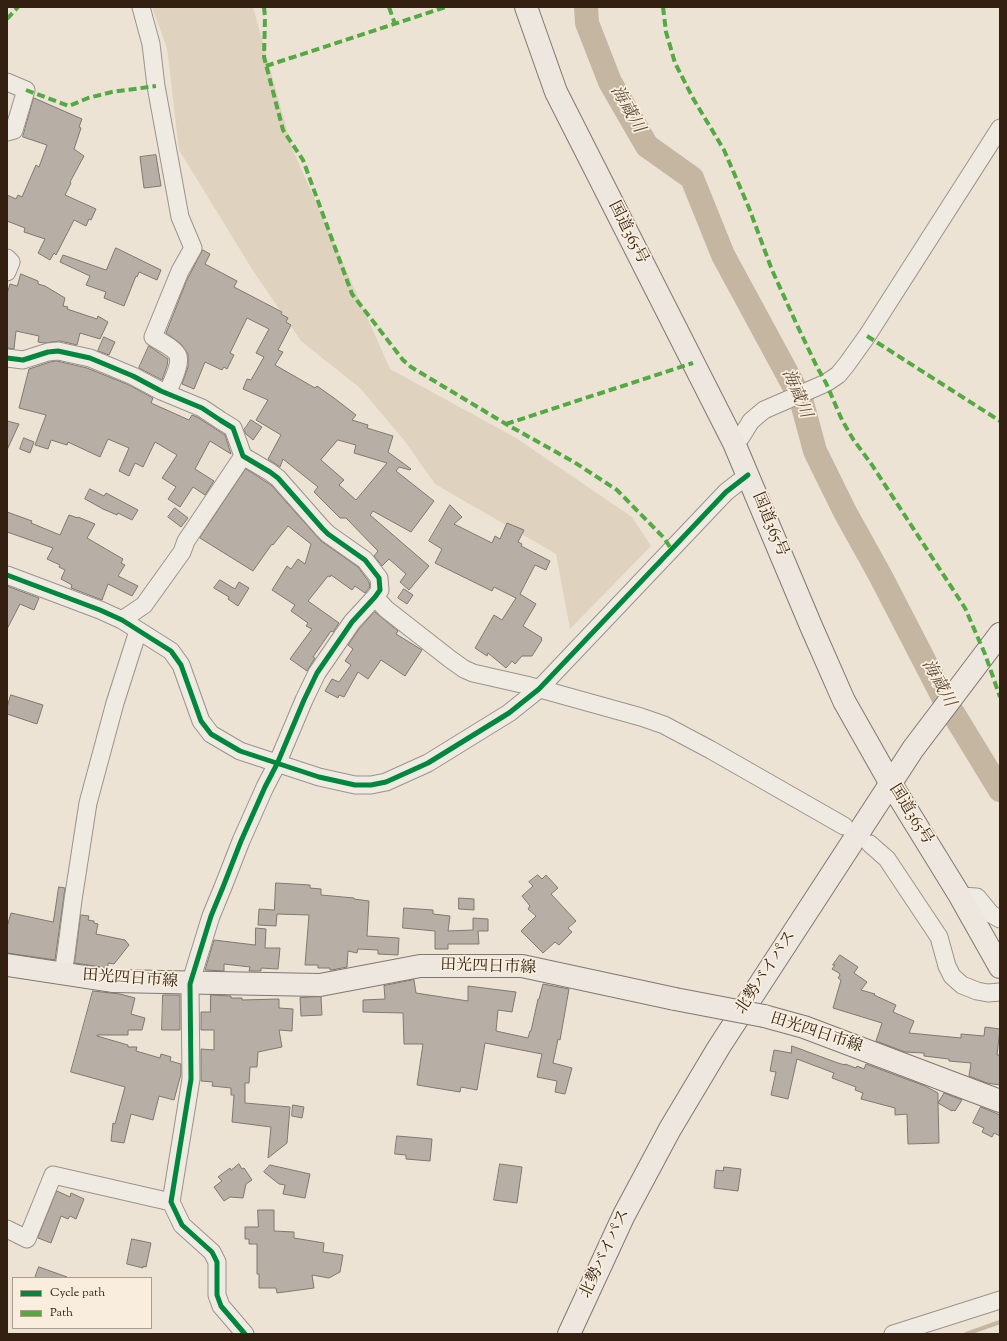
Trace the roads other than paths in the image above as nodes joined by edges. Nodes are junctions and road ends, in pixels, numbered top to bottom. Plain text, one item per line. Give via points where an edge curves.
1 (141, 7) edge
2 (526, 7) edge
3 (7, 82) edge
4 (1000, 128) edge
5 (7, 132) edge
6 (7, 258) edge
7 (7, 272) edge
8 (7, 358) edge
9 (167, 393) junction
10 (738, 440) junction
11 (243, 456) junction
12 (748, 475) junction
13 (7, 575) edge
14 (375, 597) junction
15 (122, 620) junction
16 (138, 631) junction
17 (994, 641) edge
18 (539, 689) junction
19 (277, 764) junction
20 (891, 784) junction
21 (844, 826) dead end
22 (870, 844) dead end
23 (960, 896) junction
24 (1000, 919) edge
25 (7, 965) edge
26 (1000, 967) edge
27 (63, 974) junction
28 (190, 984) junction
29 (1000, 992) edge
30 (1000, 1100) edge
31 (171, 1202) junction
32 (7, 1228) edge
33 (1000, 1300) edge
34 (245, 1334) edge
35 (568, 1334) edge
36 (893, 1334) edge

1 - 9 street via 151,44 156,86 180,217 193,248 180,271 153,337 178,356 178,364
2 - 10 main road, 国道365号 via 556,92
3 - 5 street via 26,90 14,130
4 - 10 street via 859,348 838,375 764,410 751,421
6 - 7 street via 11,262
8 - 9 street via 23,360 58,351 90,358
9 - 11 street via 202,408 233,428
10 - 12 main road, 国道365号
11 - 14 street via 278,478 328,534 365,560 379,578 380,590
11 - 15 street via 182,552 144,604
12 - 18 street via 726,492
12 - 20 main road, 国道365号 via 844,701
13 - 15 street
14 - 18 street via 386,609 464,669 473,674
14 - 19 street via 352,622 317,673
15 - 16 street
16 - 19 street via 171,651 181,665 201,721 211,734 240,751
16 - 27 street via 115,703 88,804
17 - 20 main road, 北勢バイパス via 913,749
18 - 19 street via 509,713 428,763 386,782 355,785
18 - 21 street via 664,725
19 - 28 street via 211,916
20 - 23 main road, 国道365号
20 - 35 main road, 北勢バイパス via 719,1047 670,1129 624,1215
22 - 29 street via 888,859 939,937 952,976 962,985 977,991
23 - 24 street via 977,897 991,914
23 - 26 main road, 国道365号
25 - 27 main road, 田光四日市線
27 - 28 main road, 田光四日市線 via 112,981
28 - 30 main road, 田光四日市線, bridge via 320,985 420,966 522,966 764,1016 804,1027
28 - 31 street via 191,1079
31 - 32 street via 54,1175 27,1239
31 - 34 street via 182,1225 212,1252 217,1262 217,1295 221,1306
33 - 36 street

